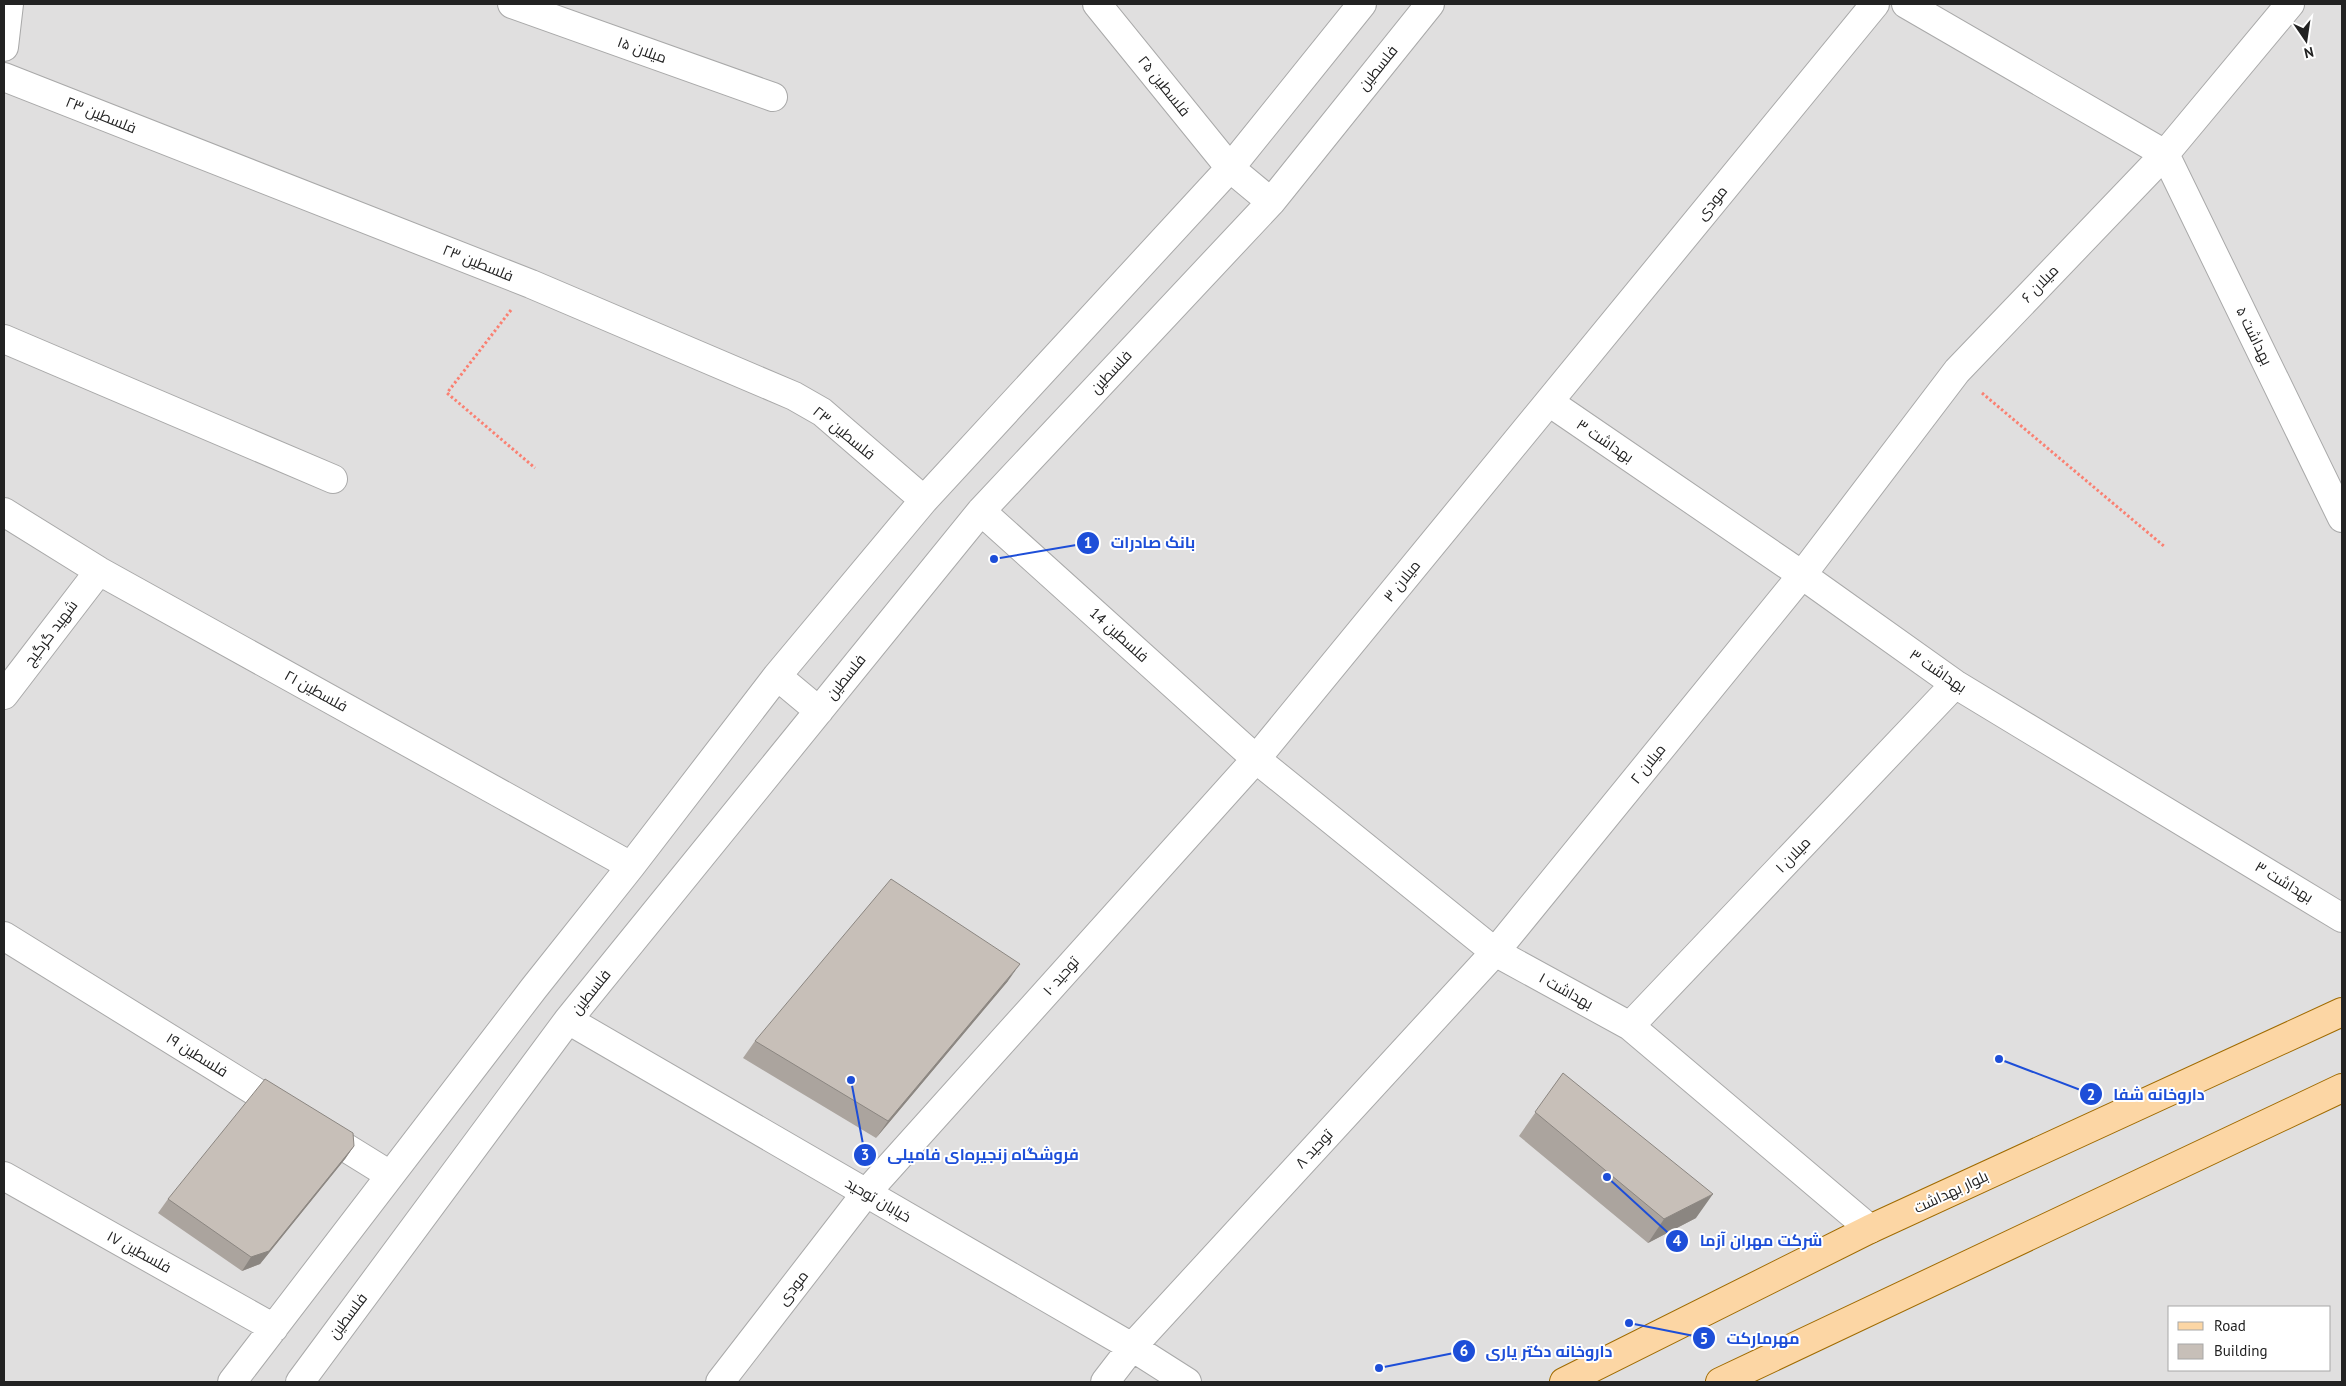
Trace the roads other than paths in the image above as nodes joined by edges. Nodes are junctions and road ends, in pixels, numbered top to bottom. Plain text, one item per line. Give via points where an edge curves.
1 (9, 4) edge
2 (512, 4) edge
3 (1097, 4) edge
4 (1362, 4) edge
5 (1430, 4) edge
6 (1875, 4) edge
7 (1906, 4) edge
8 (2290, 4) edge
9 (4, 46) edge
10 (4, 77) edge
11 (773, 97) dead end
12 (2165, 154) junction
13 (1230, 168) junction
14 (1271, 202) junction
15 (4, 339) edge
16 (1549, 402) junction
17 (333, 479) dead end
18 (924, 500) junction
19 (981, 510) junction
20 (4, 512) edge
21 (2342, 518) edge
22 (99, 571) junction
23 (1802, 575) junction
24 (777, 676) junction
25 (1955, 684) junction
26 (4, 696) edge
27 (819, 710) junction
28 (1256, 759) junction
29 (631, 866) junction
30 (2342, 918) edge
31 (4, 936) edge
32 (1495, 952) junction
33 (2342, 1012) edge
34 (568, 1020) junction
35 (1630, 1026) junction
36 (2342, 1088) edge
37 (390, 1175) junction
38 (4, 1176) edge
39 (866, 1193) junction
40 (1870, 1229) junction
41 (274, 1328) junction
42 (1132, 1347) junction
43 (232, 1382) edge
44 (300, 1382) edge
45 (720, 1382) edge
46 (1105, 1382) edge
47 (1186, 1382) edge
48 (1564, 1382) edge
49 (1720, 1382) edge

1 - 9 street
2 - 11 street, میلان ۱۵
3 - 13 street, فلسطین ۲۵
4 - 13 street
5 - 14 street, فلسطین
6 - 16 street, مودی
7 - 12 street
8 - 12 street, میلان ۶
10 - 18 street, فلسطین ۲۳ via 531,284 794,396 822,412
12 - 21 street, بهداشت ۵
12 - 23 street, میلان ۶ via 1957,371
13 - 14 street, فلسطین ۲۵
13 - 18 street
14 - 19 street, فلسطین
15 - 17 street
16 - 23 street, بهداشت ۳
16 - 28 street, میلان ۳
18 - 24 street
19 - 27 street, فلسطین
19 - 28 street, فلسطین 14
20 - 22 street, فلسطین ۲۱
22 - 26 street, شهید گرگیج
22 - 29 street, فلسطین ۲۱
23 - 25 street, بهداشت ۳
23 - 32 street, میلان ۲
24 - 27 street
24 - 29 street
25 - 30 street, بهداشت ۳
25 - 35 street, میلان ۱
27 - 34 street, فلسطین
28 - 32 street, بهداشت ۱
28 - 39 street, توحید ۱۰
29 - 37 street
31 - 37 street, فلسطین ۱۹
32 - 35 street, بهداشت ۱
32 - 42 street, توحید ۸
33 - 40 main road, بلوار بهداشت
34 - 39 street, خیابان توحید
34 - 44 street, فلسطین
35 - 40 street, بهداشت ۱
36 - 49 main road
37 - 41 street
38 - 41 street, فلسطین ۱۷
39 - 42 street, خیابان توحید
39 - 45 street, مودی
40 - 48 main road, بلوار بهداشت
41 - 43 street
42 - 46 street, توحید ۸
42 - 47 street, خیابان توحید

